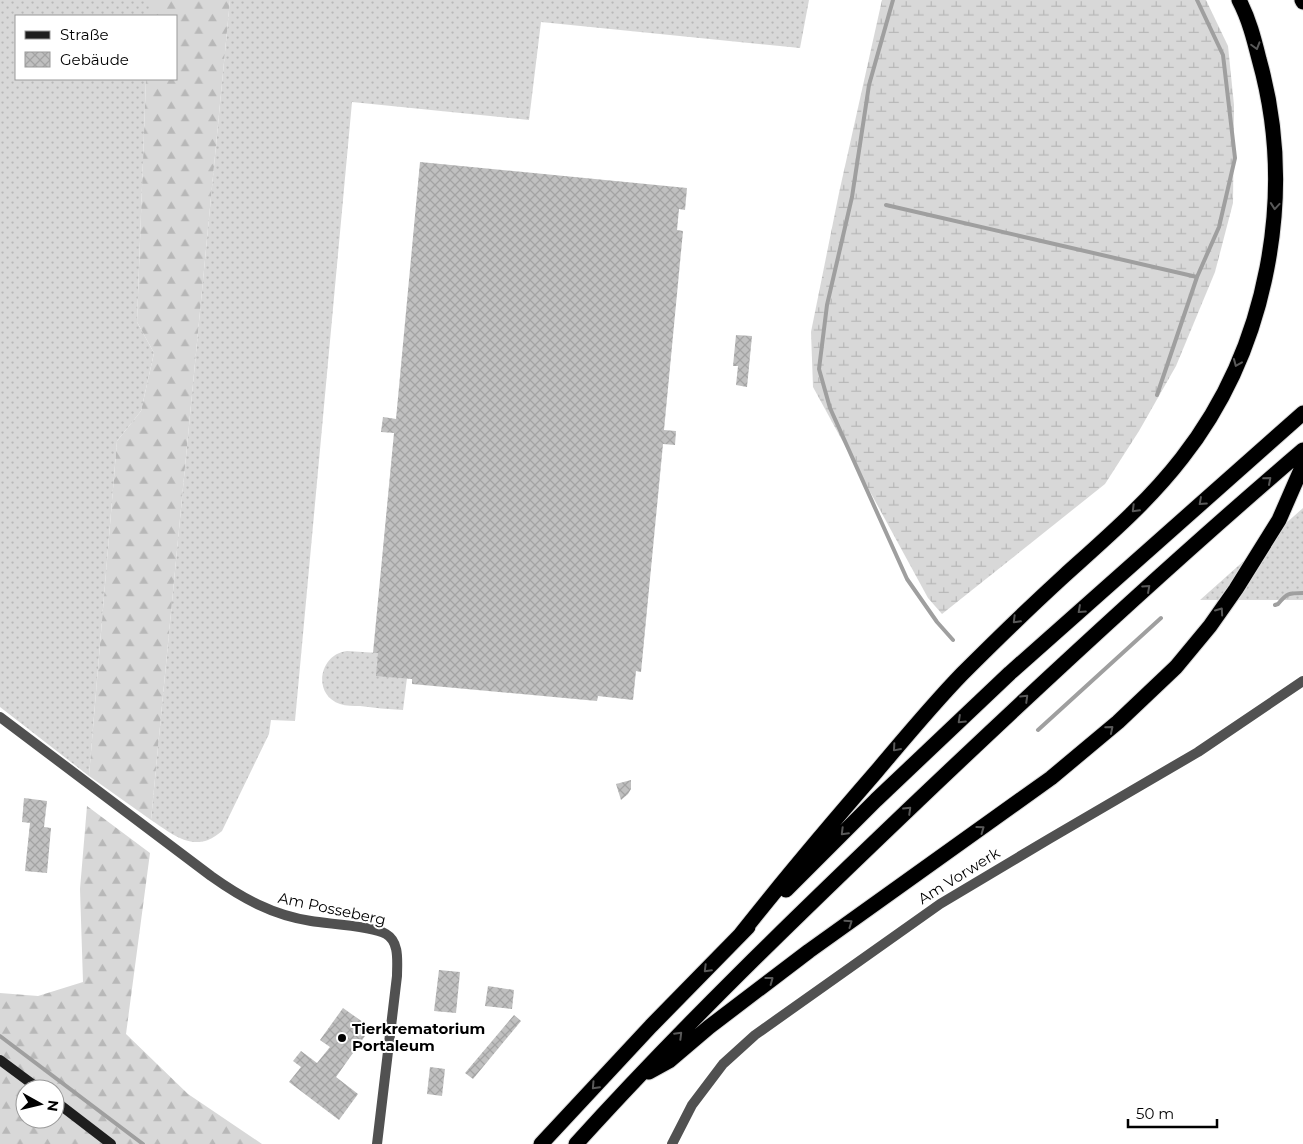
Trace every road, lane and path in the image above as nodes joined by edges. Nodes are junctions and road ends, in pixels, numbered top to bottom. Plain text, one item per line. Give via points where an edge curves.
1 (1240, 0) edge
2 (1303, 413) edge
3 (1303, 450) edge
4 (1303, 465) edge
5 (1303, 681) edge
6 (0, 717) edge
7 (741, 934) junction
8 (0, 1060) edge
9 (25, 1079) edge
10 (633, 1082) junction
11 (65, 1109) edge
12 (111, 1144) edge
13 (377, 1144) edge
14 (541, 1144) edge
15 (576, 1144) edge
16 (672, 1144) edge

1 -> 7 highway via 1266,81 1276,156 1276,198 1272,241 1259,305 1225,390 1207,423 1161,484 960,676 795,866
2 -> 7 highway via 1010,673
10 -> 3 highway via 810,904 1045,679
10 -> 4 highway via 669,1061 809,951 1059,772 1118,722 1176,667 1210,626 1279,520
5 - 16 street, Am Vorwerk via 1198,752 940,904 755,1036 723,1064 697,1098
6 - 13 street, Am Posseberg via 247,900 271,912 370,929 391,938 397,952 397,976
7 -> 14 highway
8 - 9 main road
10 - 15 highway
11 - 12 main road

